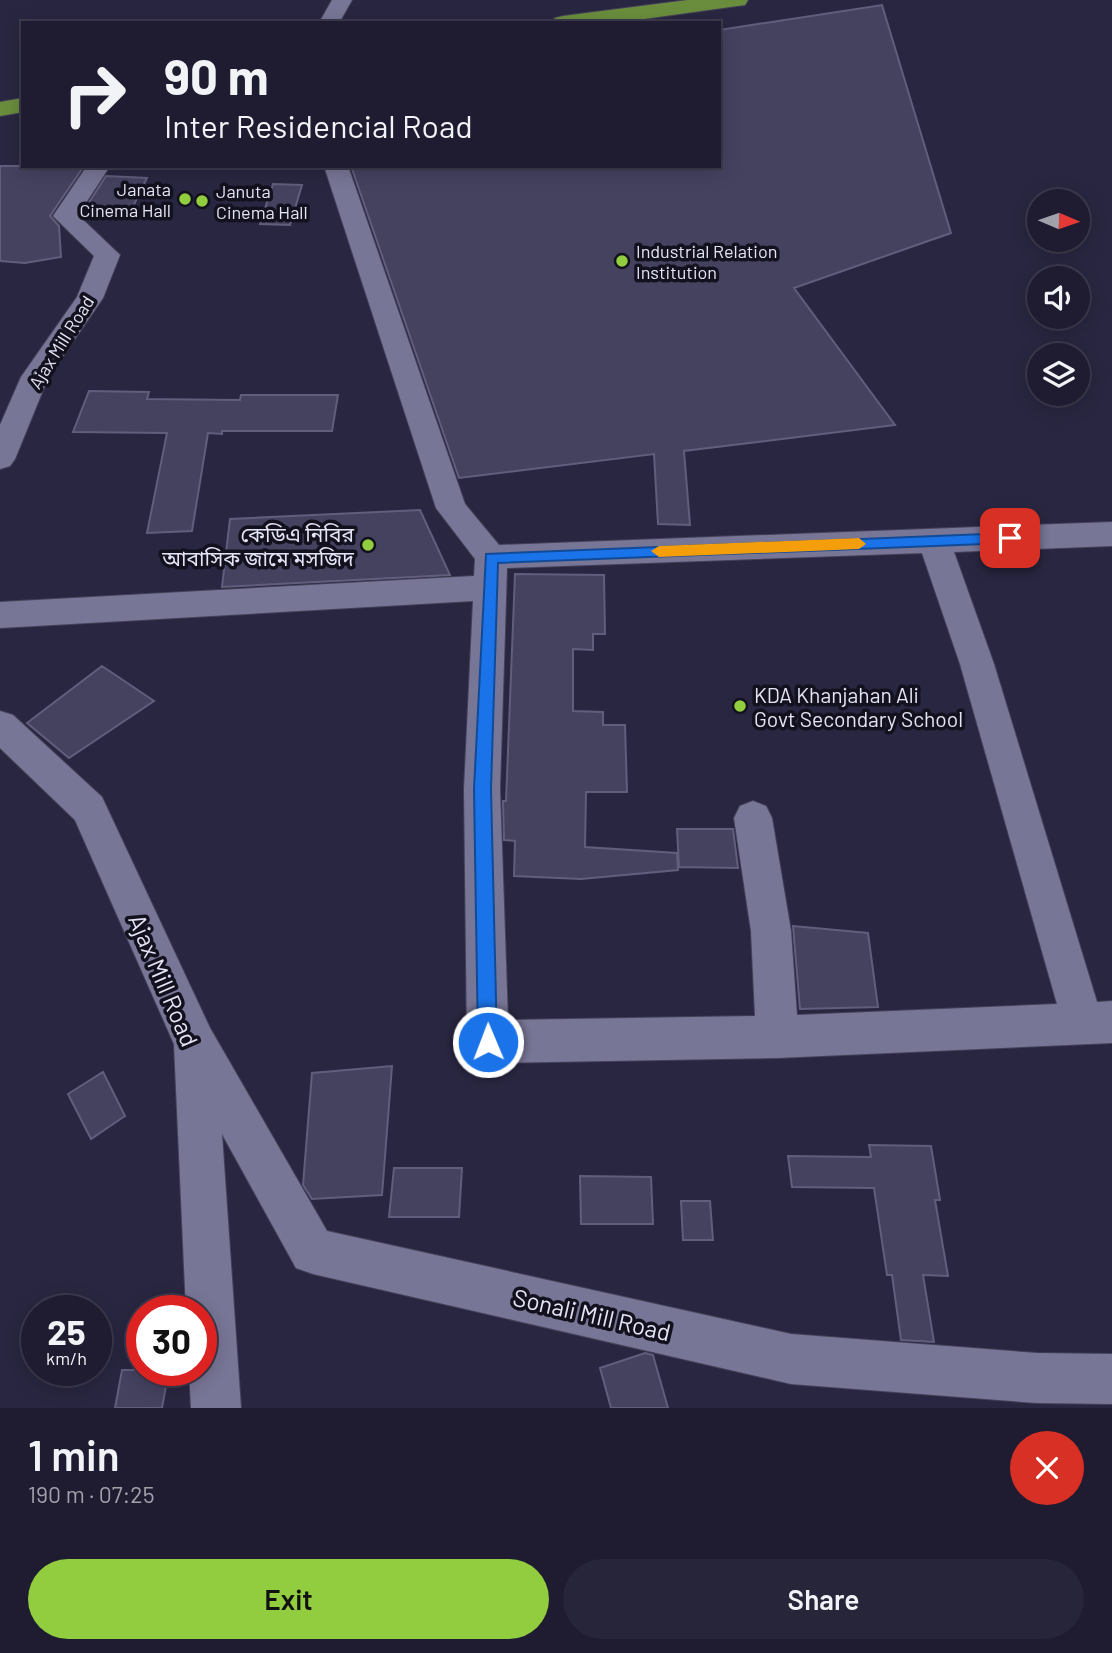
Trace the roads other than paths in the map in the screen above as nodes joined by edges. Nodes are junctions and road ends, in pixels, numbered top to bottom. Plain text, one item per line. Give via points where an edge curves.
1 (342, 0) edge
2 (737, 0) edge
3 (330, 21) edge
4 (578, 21) edge
5 (21, 105) edge
6 (0, 109) edge
7 (98, 168) edge
8 (337, 168) edge
9 (0, 459) edge
10 (1112, 534) edge
11 (934, 541) junction
12 (490, 573) junction
13 (0, 615) edge
14 (0, 726) edge
15 (753, 818) dead end
16 (1098, 1022) edge
17 (776, 1037) junction
18 (195, 1043) junction
19 (1112, 1379) edge
20 (216, 1408) edge

1 - 3 street
2 - 4 highway
5 - 6 highway
7 - 9 street, Ajax Mill Road via 65,216 107,255 90,298 36,377
8 - 12 street via 451,508
10 - 11 street
11 - 12 street
11 - 16 street
12 - 13 street
12 - 17 street via 482,789 488,1042
14 - 18 street, Ajax Mill Road via 89,809
15 - 17 street via 771,931
16 - 17 street
18 - 19 street, Sonali Mill Road via 313,1251 792,1359 1037,1378
18 - 20 street, Ajax Mill Road

